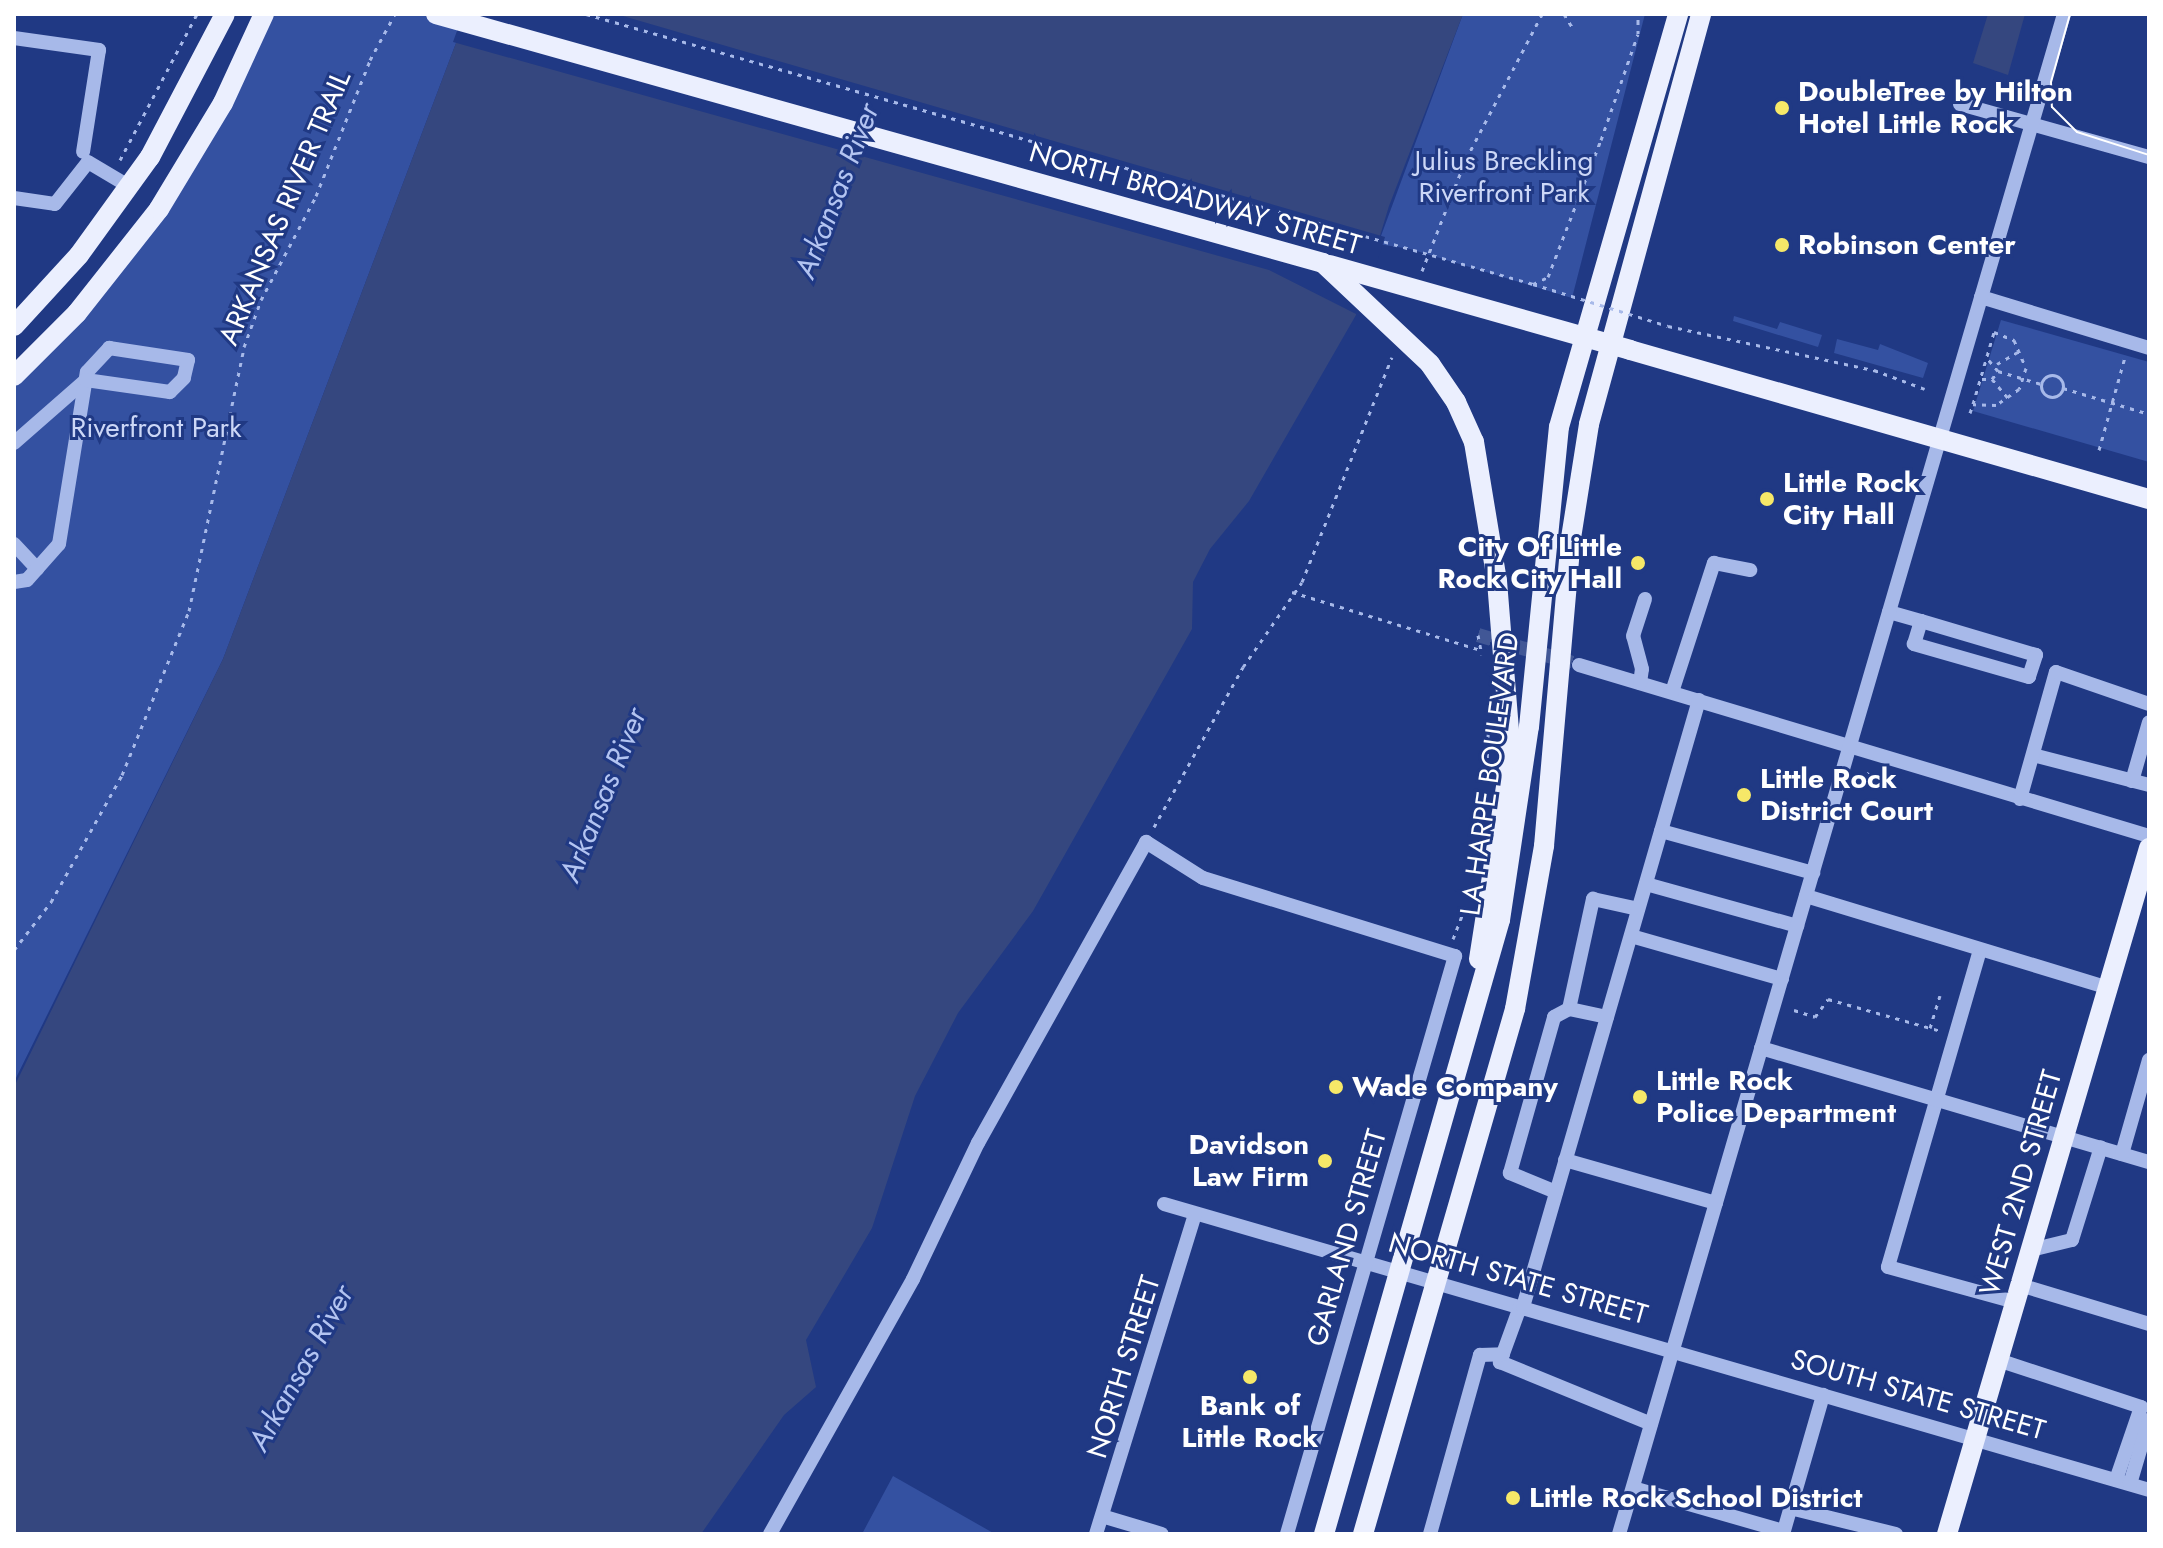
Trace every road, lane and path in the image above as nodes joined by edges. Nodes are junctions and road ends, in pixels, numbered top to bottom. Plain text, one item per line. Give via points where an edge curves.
1 (197, 14) edge
2 (225, 14) edge
3 (264, 14) edge
4 (395, 14) edge
5 (436, 14) edge
6 (586, 14) edge
7 (1564, 14) edge
8 (1638, 14) edge
9 (1678, 14) edge
10 (1701, 14) edge
11 (2064, 14) edge
12 (1574, 30) dead end
13 (14, 38) edge
14 (1960, 104) dead end
15 (2032, 123) junction
16 (83, 152) dead end
17 (2149, 157) edge
18 (120, 160) dead end
19 (125, 194) junction
20 (14, 198) edge
21 (1323, 263) junction
22 (1533, 284) junction
23 (1981, 297) junction
24 (14, 326) edge
25 (2149, 348) edge
26 (2021, 350) junction
27 (2126, 354) dead end
28 (1987, 358) junction
29 (1997, 364) junction
30 (1998, 371) junction
31 (14, 376) edge
32 (1981, 379) junction
33 (1992, 379) junction
34 (2024, 379) junction
35 (86, 380) junction
36 (2041, 384) junction
37 (2063, 388) junction
38 (1925, 389) dead end
39 (2008, 399) junction
40 (2112, 403) junction
41 (1973, 404) junction
42 (1970, 413) dead end
43 (2149, 414) edge
44 (1939, 439) junction
45 (14, 443) edge
46 (2099, 450) dead end
47 (2149, 499) edge
48 (14, 544) edge
49 (37, 569) junction
50 (1750, 570) dead end
51 (14, 582) edge
52 (1302, 582) dead end
53 (1292, 592) junction
54 (1645, 599) dead end
55 (1889, 612) junction
56 (1921, 621) junction
57 (1478, 635) dead end
58 (1481, 650) junction
59 (1491, 653) dead end
60 (2036, 655) junction
61 (1482, 659) dead end
62 (1579, 665) tunnel mouth
63 (2056, 672) junction
64 (1640, 683) junction
65 (1672, 692) junction
66 (1699, 700) junction
67 (2149, 704) edge
68 (1488, 718) dead end
69 (2149, 722) edge
70 (1849, 749) junction
71 (2033, 755) junction
72 (1869, 772) dead end
73 (1487, 776) dead end
74 (1862, 781) dead end
75 (2132, 781) junction
76 (2149, 785) edge
77 (2020, 799) junction
78 (1661, 831) junction
79 (2149, 836) edge
80 (1146, 842) junction
81 (2149, 848) edge
82 (1813, 873) junction
83 (1646, 884) junction
84 (1468, 895) dead end
85 (1806, 896) junction
86 (1638, 909) junction
87 (1797, 926) junction
88 (1631, 936) junction
89 (14, 950) edge
90 (1980, 950) junction
91 (1451, 955) junction
92 (1782, 979) junction
93 (2108, 988) junction
94 (1940, 996) dead end
95 (1856, 999) dead end
96 (1854, 1006) junction
97 (1569, 1009) junction
98 (1794, 1010) dead end
99 (1607, 1017) junction
100 (1930, 1028) junction
101 (1949, 1033) dead end
102 (1468, 1046) junction
103 (1761, 1048) junction
104 (2149, 1060) edge
105 (1939, 1100) junction
106 (2064, 1136) junction
107 (2101, 1147) junction
108 (2122, 1154) junction
109 (1565, 1160) junction
110 (2149, 1162) edge
111 (1556, 1192) junction
112 (1716, 1203) junction
113 (1164, 1204) dead end
114 (1195, 1214) junction
115 (2031, 1250) junction
116 (1367, 1264) junction
117 (1402, 1274) junction
118 (1438, 1282) junction
119 (2018, 1294) junction
120 (1521, 1307) junction
121 (2149, 1324) edge
122 (1673, 1351) junction
123 (1503, 1354) junction
124 (1998, 1360) junction
125 (1823, 1395) junction
126 (2149, 1420) edge
127 (1651, 1424) junction
128 (1975, 1439) junction
129 (2123, 1482) junction
130 (1633, 1488) junction
131 (2149, 1490) edge
132 (1790, 1508) junction
133 (1105, 1517) junction
134 (1783, 1533) edge
135 (770, 1534) edge
136 (1096, 1534) edge
137 (1162, 1534) edge
138 (1287, 1534) edge
139 (1324, 1534) edge
140 (1363, 1534) edge
141 (1430, 1534) edge
142 (1619, 1534) edge
143 (1896, 1534) edge
144 (1947, 1534) edge

1 - 18 path
2 - 19 main road via 173,119
3 - 31 main road via 223,103 159,209 96,291
4 - 89 path, ARKANSAS RIVER TRAIL via 244,347 189,611 122,775 51,902
5 - 21 main road, NORTH BROADWAY STREET
6 - 22 path, bridge
7 - 12 path
8 - 22 path, bridge via 1638,34 1548,277
9 - 102 main road, LA HARPE BOULEVARD via 1559,427 1515,842
10 - 118 main road, LA HARPE BOULEVARD via 1589,424 1572,527 1544,846 1527,955 1503,1059
11 - 15 street
13 - 16 street via 99,50
14 - 15 street
15 - 17 street
15 - 23 street
19 - 20 street via 88,162 55,204
19 - 24 main road
21 - 44 main road, NORTH BROADWAY STREET, bridge
21 - 102 main road, bridge via 1430,364 1474,442 1497,581 1511,754
22 - 38 path, bridge via 1668,326 1874,370
23 - 25 street
23 - 44 street
26 - 28 path via 2014,340 1994,332
26 - 29 path
26 - 34 path
27 - 40 path
28 - 29 path
28 - 32 path
29 - 30 path
30 - 33 path
30 - 34 path
32 - 33 path
32 - 41 path
33 - 39 path
34 - 36 path
34 - 39 path
35 - 35 street via 109,348 188,360 184,378 170,392
35 - 45 street
35 - 49 street via 59,544
36 - 37 path via 2055,376
36 - 37 path via 2049,397
37 - 40 path
39 - 41 path via 1996,405
40 - 43 path
40 - 46 path
41 - 42 path
44 - 47 main road, NORTH BROADWAY STREET
44 - 55 street
48 - 49 street
49 - 51 street via 27,580
50 - 65 street via 1714,563
52 - 53 path
53 - 58 path
53 - 80 path via 1243,667
54 - 64 street via 1633,636 1642,669
55 - 56 street
55 - 70 street
56 - 60 street
56 - 60 street via 1914,644 2029,677
57 - 58 path
58 - 59 path
58 - 61 path
60 - 63 street
62 - 64 street
63 - 67 street
63 - 71 street
64 - 65 street
65 - 66 street
66 - 70 street
66 - 78 street
68 - 73 path
69 - 75 street
70 - 77 street
70 - 82 street
71 - 75 street
71 - 77 street
72 - 74 path
75 - 76 street
77 - 79 street
78 - 82 street
78 - 83 street
80 - 91 street via 1203,878
80 - 135 street
81 - 93 main road, WEST 2ND STREET
82 - 85 street
83 - 86 street
83 - 87 street
84 - 91 path
85 - 87 street
85 - 90 street
86 - 88 street
86 - 97 street via 1593,899
87 - 92 street
88 - 92 street
88 - 99 street
90 - 93 street
90 - 105 street
91 - 116 street, GARLAND STREET
92 - 103 street
93 - 106 main road, WEST 2ND STREET
94 - 100 path
95 - 96 path
96 - 98 path via 1828,999 1815,1017
96 - 100 path
97 - 99 street
97 - 111 street via 1554,1017 1510,1173
99 - 109 street
100 - 101 path
102 - 117 main road, LA HARPE BOULEVARD
103 - 105 street
103 - 112 street
104 - 108 street
105 - 106 street
105 - 119 street via 1888,1267
106 - 107 street
106 - 115 main road, WEST 2ND STREET
107 - 108 street
107 - 115 street via 2072,1240
108 - 110 street
109 - 111 street
109 - 112 street
111 - 120 street
112 - 122 street
113 - 114 street, NORTH STATE STREET
114 - 116 street, NORTH STATE STREET
114 - 133 street, NORTH STREET
115 - 119 main road, WEST 2ND STREET
116 - 117 street, NORTH STATE STREET
116 - 138 street, GARLAND STREET
117 - 118 street, NORTH STATE STREET
117 - 139 main road, LA HARPE BOULEVARD
118 - 120 street, NORTH STATE STREET
118 - 140 main road, LA HARPE BOULEVARD
119 - 121 street
119 - 124 main road, WEST 2ND STREET
120 - 122 street, NORTH STATE STREET
120 - 123 street
122 - 125 street, SOUTH STATE STREET
122 - 127 street
123 - 127 street via 1500,1362 1519,1371
123 - 141 street via 1480,1355
124 - 128 main road, WEST 2ND STREET
124 - 129 street via 2141,1407
125 - 128 street, SOUTH STATE STREET
125 - 132 street
126 - 129 street
127 - 130 street
128 - 129 street, SOUTH STATE STREET
128 - 144 main road, WEST 2ND STREET
129 - 131 street, SOUTH STATE STREET
130 - 134 street
130 - 142 street
132 - 134 street
132 - 143 street
133 - 136 street, NORTH STREET
133 - 137 street

